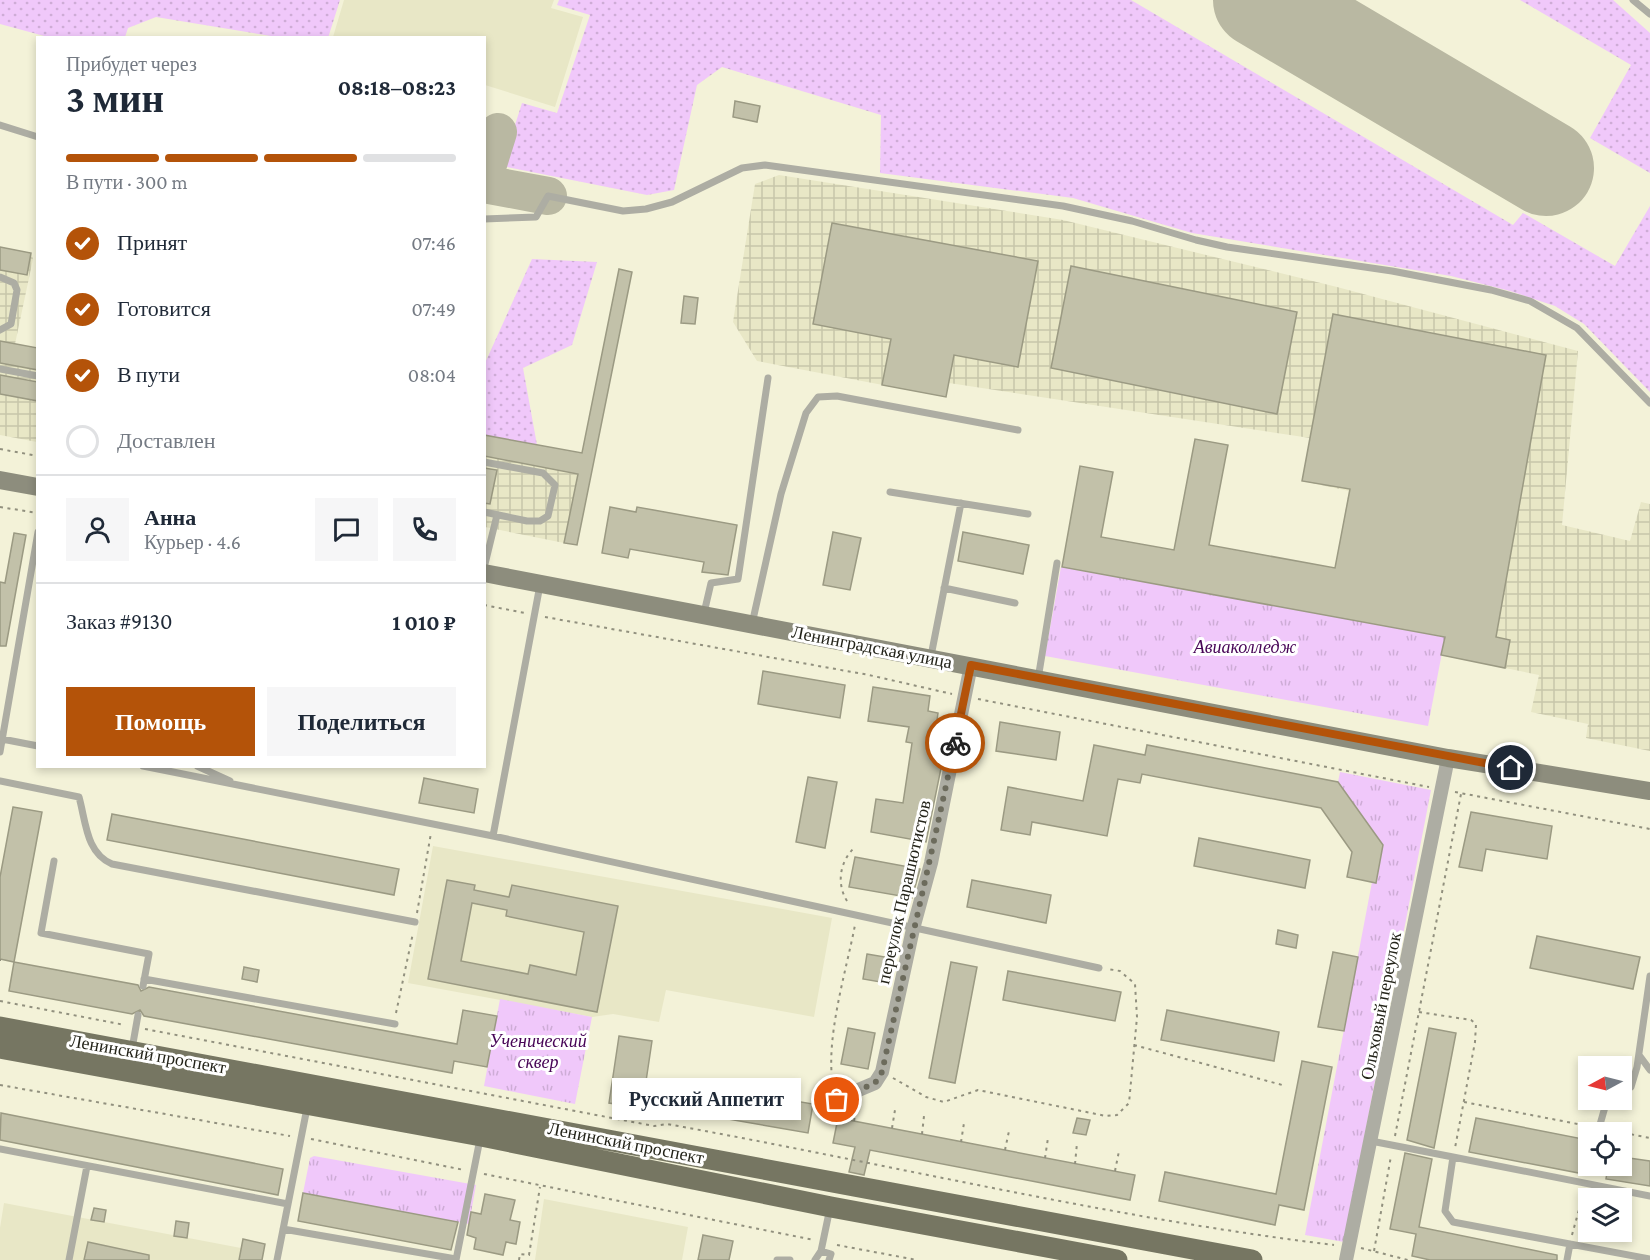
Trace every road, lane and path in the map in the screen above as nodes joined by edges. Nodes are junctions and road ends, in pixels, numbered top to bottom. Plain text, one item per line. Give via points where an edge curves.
1 (1633, 0) edge
2 (1650, 14) edge
3 (0, 125) edge
4 (36, 136) edge
5 (486, 219) edge
6 (0, 277) edge
7 (0, 330) edge
8 (0, 369) edge
9 (36, 376) edge
10 (768, 378) dead end
11 (1650, 403) edge
12 (1018, 430) dead end
13 (0, 448) edge
14 (36, 456) edge
15 (486, 462) edge
16 (0, 480) edge
17 (36, 487) edge
18 (890, 492) dead end
19 (961, 503) junction
20 (0, 507) edge
21 (486, 512) edge
22 (36, 513) edge
23 (1028, 514) dead end
24 (497, 515) junction
25 (36, 544) edge
26 (486, 560) edge
27 (1057, 563) dead end
28 (486, 573) edge
29 (540, 583) junction
30 (944, 588) junction
31 (1015, 603) dead end
32 (486, 605) edge
33 (534, 615) junction
34 (703, 615) junction
35 (752, 624) junction
36 (930, 659) junction
37 (971, 665) junction
38 (1038, 679) junction
39 (964, 696) junction
40 (2, 739) junction
41 (36, 746) edge
42 (0, 752) edge
43 (1448, 758) junction
44 (153, 768) edge
45 (201, 768) edge
46 (0, 781) edge
47 (244, 787) junction
48 (1442, 789) junction
49 (1650, 791) edge
50 (1461, 793) junction
51 (1650, 830) edge
52 (493, 836) junction
53 (855, 847) dead end
54 (54, 861) dead end
55 (856, 916) junction
56 (415, 922) dead end
57 (914, 929) junction
58 (1099, 968) joint
59 (1650, 976) edge
60 (0, 1001) edge
61 (1419, 1012) junction
62 (138, 1015) dead end
63 (395, 1024) dead end
64 (0, 1027) edge
65 (136, 1027) junction
66 (1134, 1045) junction
67 (0, 1048) edge
68 (132, 1052) junction
69 (1639, 1055) junction
70 (1650, 1070) edge
71 (882, 1072) junction
72 (1632, 1083) edge
73 (0, 1085) edge
74 (1286, 1086) dead end
75 (837, 1100) joint
76 (1464, 1102) junction
77 (857, 1103) dead end
78 (307, 1105) junction
79 (895, 1110) dead end
80 (924, 1116) dead end
81 (854, 1121) dead end
82 (964, 1123) dead end
83 (1578, 1124) edge
84 (892, 1128) dead end
85 (1009, 1131) dead end
86 (922, 1134) dead end
87 (1632, 1134) edge
88 (481, 1136) junction
89 (302, 1138) junction
90 (1048, 1138) dead end
91 (1650, 1138) edge
92 (1371, 1141) junction
93 (962, 1142) dead end
94 (1077, 1143) dead end
95 (1393, 1145) junction
96 (0, 1149) edge
97 (1005, 1150) dead end
98 (1119, 1151) dead end
99 (1453, 1157) junction
100 (1045, 1158) dead end
101 (1075, 1164) dead end
102 (87, 1166) junction
103 (1115, 1171) dead end
104 (474, 1172) junction
105 (1586, 1184) junction
106 (541, 1185) junction
107 (1650, 1196) edge
108 (288, 1204) junction
109 (831, 1207) junction
110 (284, 1228) junction
111 (823, 1242) junction
112 (1570, 1244) junction
113 (821, 1251) junction
114 (1374, 1251) junction
115 (1348, 1253) edge
116 (456, 1259) edge
117 (1650, 1259) edge
118 (69, 1260) edge
119 (277, 1260) edge
120 (519, 1260) edge
121 (777, 1260) edge
122 (790, 1260) edge
123 (815, 1260) edge
124 (829, 1260) edge
125 (917, 1260) edge
126 (1117, 1260) edge
127 (1252, 1260) edge
128 (1408, 1260) edge
129 (1567, 1260) edge

1 - 2 lane
3 - 4 lane
5 - 11 lane via 536,217 548,196 623,211 646,209 672,202 742,168 765,165 1024,200 1132,220 1196,240 1392,271 1491,290 1530,302 1577,328
6 - 7 lane via 14,282 17,290 11,324
8 - 9 lane
10 - 34 lane via 738,579 711,583
12 - 35 lane via 837,396 818,397 806,413 781,494
13 - 14 path
15 - 24 lane via 543,473 555,485 548,516 540,521
16 - 17 main road
18 - 19 lane
19 - 23 lane
19 - 30 lane
20 - 22 path
21 - 24 lane
24 - 26 lane
25 - 40 lane
27 - 38 lane
28 - 29 main road, Ленинградская улица
29 - 33 lane
29 - 34 main road, Ленинградская улица
30 - 31 lane
30 - 36 lane
32 - 33 path
33 - 39 path via 869,675
33 - 52 lane
34 - 35 main road, Ленинградская улица
35 - 36 main road, Ленинградская улица
36 - 37 main road, Ленинградская улица
37 - 38 main road, Ленинградская улица
37 - 39 street, переулок Парашютистов
38 - 43 main road, Ленинградская улица
39 - 48 path
39 - 57 street, переулок Парашютистов
40 - 41 lane
40 - 42 lane
43 - 48 street, Ольховый переулок
43 - 49 main road, Ленинградская улица
44 - 47 lane
45 - 47 lane
46 - 56 lane via 79,797 94,851 112,864
47 - 52 lane
48 - 50 path
48 - 92 street, Ольховый переулок
50 - 51 path
50 - 61 path
52 - 55 lane
53 - 55 path via 846,855 840,885
54 - 63 lane via 41,933 148,954 144,982
55 - 57 lane
55 - 75 path via 830,1066
57 - 58 lane
57 - 71 street, переулок Парашютистов
58 - 66 path via 1120,972 1135,984
59 - 69 lane
60 - 65 path
61 - 76 path via 1476,1024
61 - 95 path
62 - 65 lane
64 - 68 main road, Ленинский проспект
65 - 68 lane
65 - 115 path
66 - 71 path via 1129,1103 1116,1115 978,1090 944,1102 926,1097
66 - 74 path
67 - 78 main road, Ленинский проспект
68 - 127 main road, Ленинский проспект
69 - 70 lane
69 - 72 lane
71 - 75 street via 875,1083
73 - 89 path
76 - 83 path
76 - 99 path
77 - 81 path
78 - 88 main road, Ленинский проспект
78 - 89 lane
79 - 84 path
80 - 86 path
82 - 93 path
85 - 97 path
87 - 91 path
88 - 104 lane
88 - 109 main road, Ленинский проспект
89 - 104 path
89 - 108 lane
90 - 100 path
92 - 95 lane
92 - 115 street, Ольховый переулок
94 - 101 path
95 - 99 lane
95 - 114 path
96 - 102 lane
98 - 103 path
99 - 105 lane
99 - 112 lane via 1445,1211 1453,1222
102 - 108 lane
102 - 118 lane
104 - 106 path
104 - 116 lane
105 - 107 lane
105 - 112 path
106 - 111 path
106 - 120 path via 529,1255 520,1254
108 - 110 lane
109 - 111 lane
109 - 126 main road, Ленинский проспект
110 - 116 lane
110 - 119 lane
111 - 113 lane
111 - 125 path
112 - 117 lane
112 - 129 lane
113 - 123 lane
113 - 124 lane via 831,1254
114 - 115 path
114 - 128 path
121 - 122 lane

